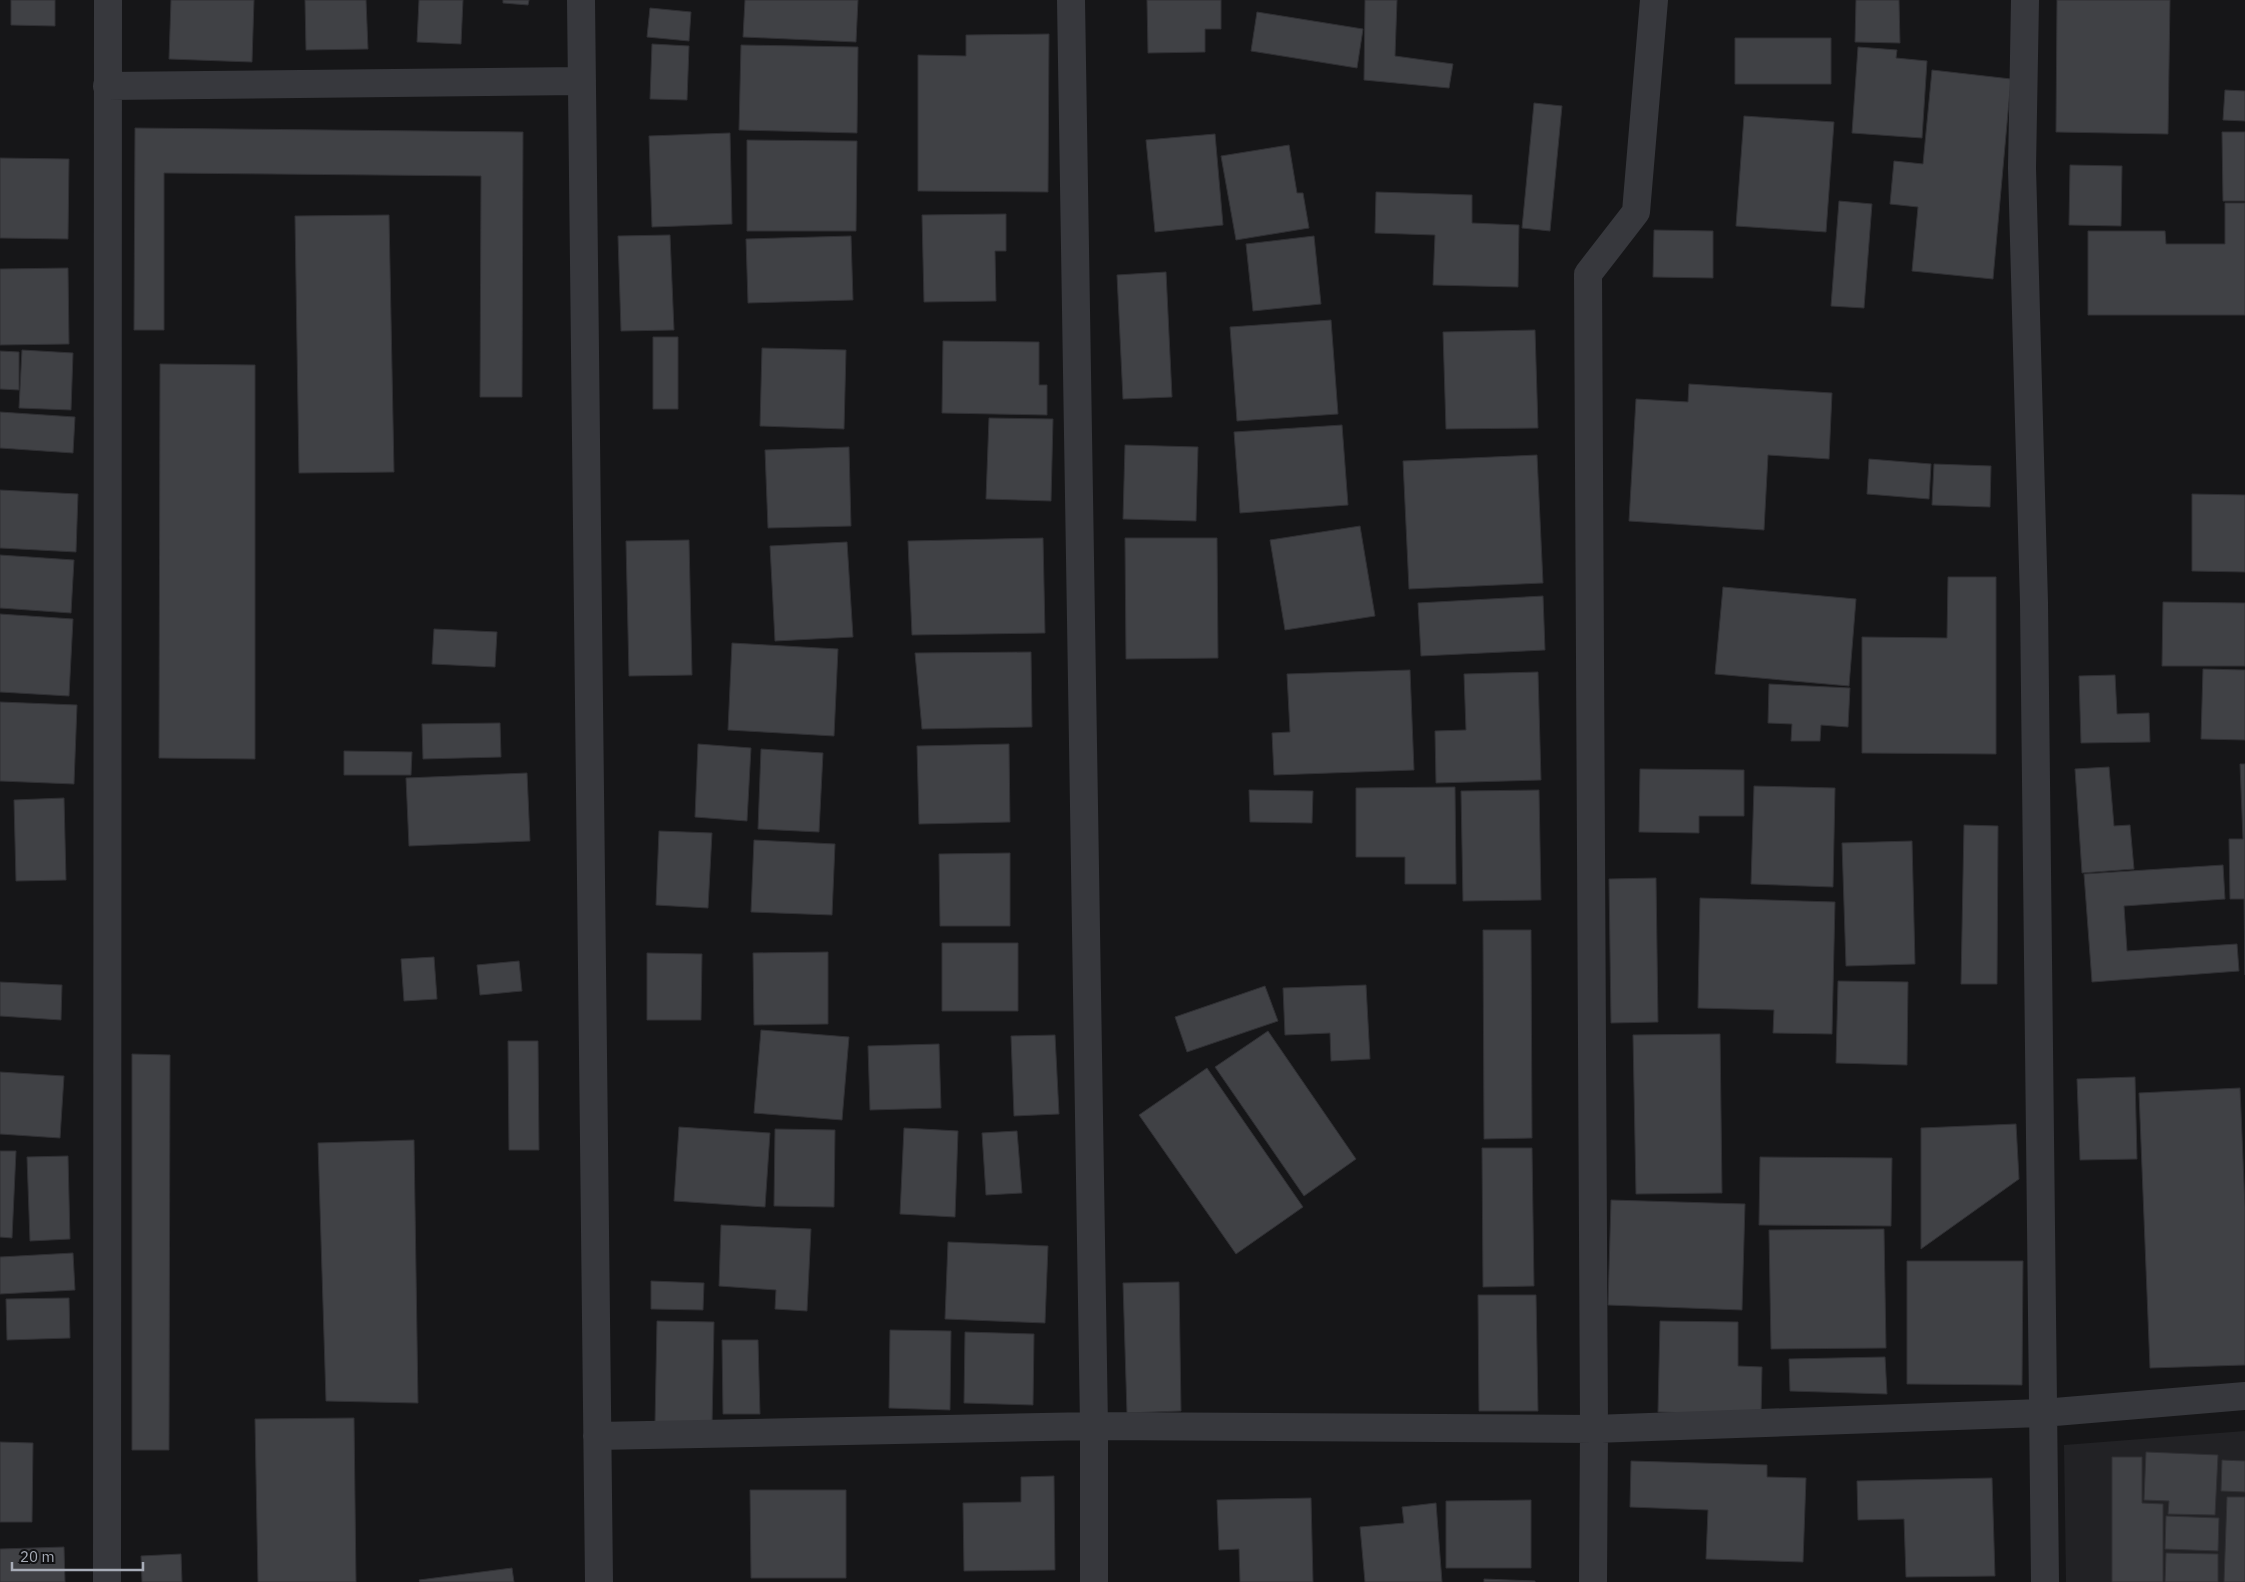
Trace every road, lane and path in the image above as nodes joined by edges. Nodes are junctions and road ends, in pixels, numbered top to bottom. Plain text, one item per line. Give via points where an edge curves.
1 (108, 0) edge
2 (581, 0) edge
3 (1071, 0) edge
4 (1654, 0) edge
5 (2025, 0) edge
6 (582, 81) junction
7 (107, 86) junction
8 (2245, 1396) edge
9 (2043, 1413) junction
10 (1094, 1426) junction
11 (1594, 1429) junction
12 (597, 1436) junction
13 (108, 1582) edge
14 (599, 1582) edge
15 (1094, 1582) edge
16 (1593, 1582) edge
17 (2044, 1582) edge

1 - 7 street
2 - 6 street
3 - 10 street
4 - 11 street via 1636,212 1588,274
5 - 9 street via 2022,168 2034,603
6 - 7 street
6 - 12 street
7 - 13 street
8 - 9 street
9 - 11 street
9 - 17 street
10 - 11 street
10 - 12 street
10 - 15 street
11 - 16 street
12 - 14 street

